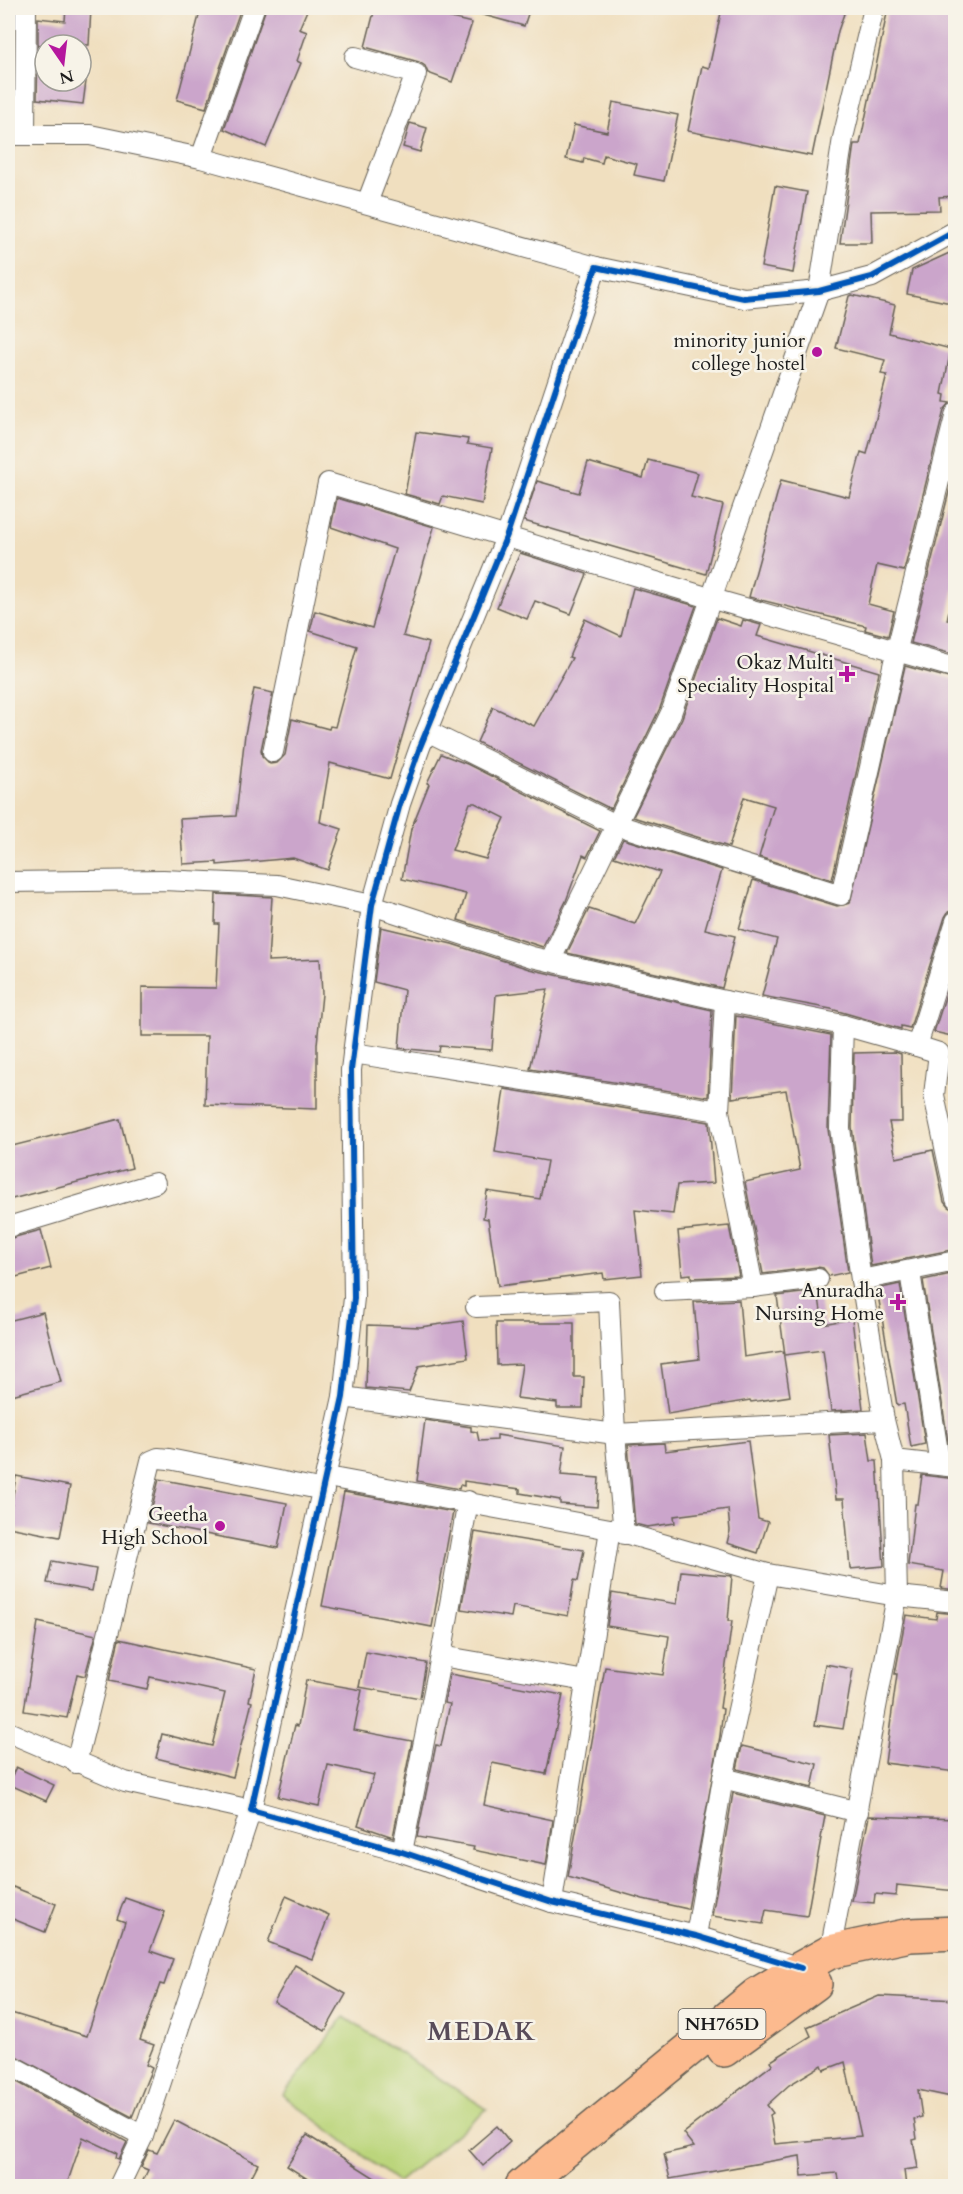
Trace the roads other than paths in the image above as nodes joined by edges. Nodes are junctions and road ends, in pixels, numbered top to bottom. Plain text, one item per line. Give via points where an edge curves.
1 (26, 8) edge
2 (254, 8) edge
3 (873, 8) edge
4 (355, 57) dead end
5 (16, 135) edge
6 (201, 158) junction
7 (367, 203) junction
8 (956, 231) edge
9 (596, 267) junction
10 (819, 291) junction
11 (956, 413) edge
12 (507, 535) junction
13 (712, 599) junction
14 (896, 653) junction
15 (956, 668) edge
16 (427, 731) junction
17 (273, 752) dead end
18 (614, 825) junction
19 (8, 882) edge
20 (372, 905) junction
21 (956, 921) edge
22 (550, 961) junction
23 (725, 1001) junction
24 (843, 1025) junction
25 (917, 1046) junction
26 (353, 1053) junction
27 (947, 1054) edge
28 (719, 1111) junction
29 (155, 1183) dead end
30 (956, 1199) edge
31 (8, 1227) edge
32 (956, 1261) edge
33 (910, 1272) junction
34 (818, 1279) dead end
35 (861, 1281) junction
36 (753, 1287) junction
37 (665, 1290) dead end
38 (476, 1307) dead end
39 (343, 1397) junction
40 (884, 1420) junction
41 (615, 1434) junction
42 (894, 1460) junction
43 (948, 1466) edge
44 (325, 1484) junction
45 (468, 1501) junction
46 (617, 1531) junction
47 (768, 1574) junction
48 (897, 1596) junction
49 (956, 1602) edge
50 (441, 1656) junction
51 (586, 1681) junction
52 (8, 1732) edge
53 (76, 1763) junction
54 (723, 1778) junction
55 (251, 1810) junction
56 (858, 1812) junction
57 (402, 1852) junction
58 (552, 1902) junction
59 (956, 1933) edge
60 (696, 1936) junction
61 (956, 1948) edge
62 (830, 1952) junction
63 (801, 1968) junction
64 (8, 2064) edge
65 (143, 2136) junction
66 (119, 2187) edge
67 (522, 2187) edge
68 (559, 2187) edge

1 - 5 street
2 - 6 street
3 - 10 street via 843,138
4 - 7 street via 416,74
5 - 6 street via 90,135
6 - 7 street
7 - 9 street
8 - 10 street via 872,277
9 - 10 street via 744,298
9 - 12 street
10 - 13 street
11 - 14 street
12 - 13 street
12 - 16 street
12 - 17 street via 328,483
13 - 14 street
13 - 18 street via 671,713
14 - 15 street
14 - 18 street via 841,895
16 - 18 street
16 - 20 street via 390,835
18 - 22 street
19 - 20 street via 163,880 277,885
20 - 22 street
20 - 26 street
21 - 25 street
22 - 23 street
23 - 24 street
23 - 28 street
24 - 25 street
24 - 35 street via 840,1128
25 - 27 street
26 - 28 street
26 - 39 street via 350,1095 354,1298
27 - 30 street via 934,1095
28 - 36 street
29 - 31 street
32 - 33 street
33 - 35 street
33 - 43 street
34 - 36 street
35 - 40 street
36 - 37 street
38 - 41 street via 609,1301
39 - 41 street
39 - 44 street
40 - 41 street
40 - 42 street
41 - 46 street
42 - 43 street
42 - 48 street
44 - 45 street
44 - 53 street via 169,1459 151,1461
44 - 55 street
45 - 46 street
45 - 50 street
46 - 47 street
46 - 51 street
47 - 48 street
47 - 54 street
48 - 49 street
48 - 56 street
50 - 51 street
50 - 57 street
51 - 58 street
52 - 53 street
53 - 55 street via 124,1782
54 - 56 street
54 - 60 street
55 - 57 street
55 - 65 street
56 - 62 street
57 - 58 street
58 - 60 street
59 - 62 highway, NH765D via 910,1935
60 - 63 street
61 - 68 highway, NH765D via 851,1966 821,1980 734,2042
62 - 63 highway, NH765D
63 - 67 highway, NH765D via 756,1995
64 - 65 street
65 - 66 street

